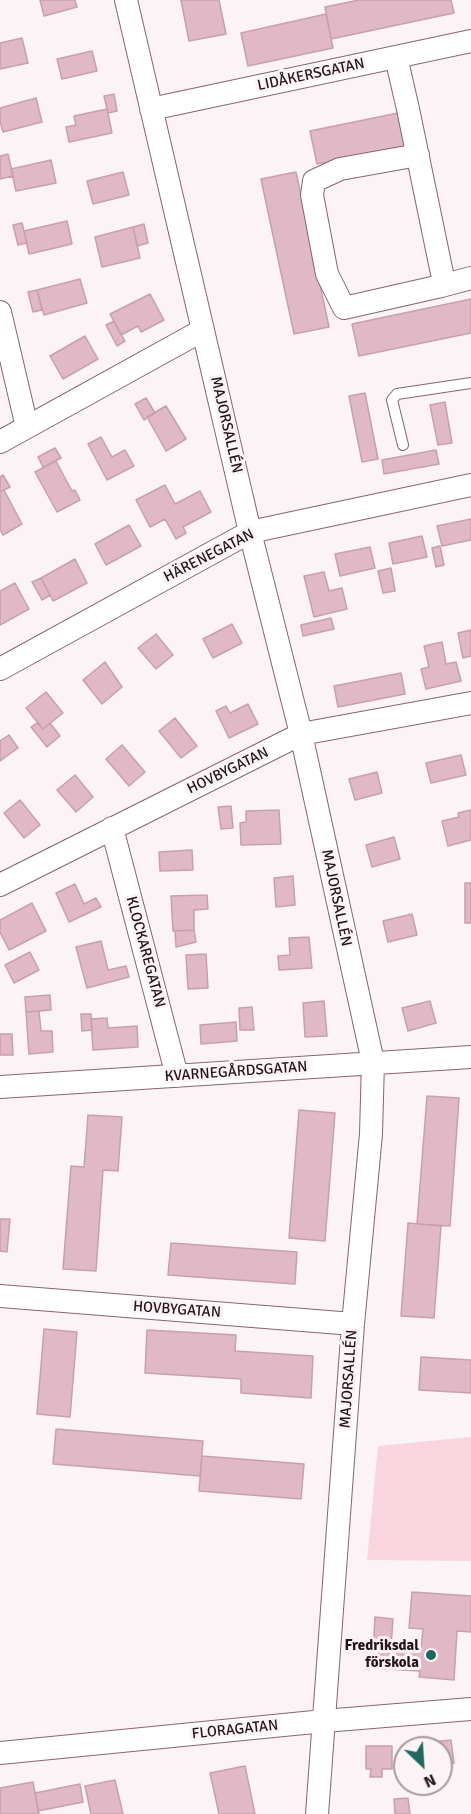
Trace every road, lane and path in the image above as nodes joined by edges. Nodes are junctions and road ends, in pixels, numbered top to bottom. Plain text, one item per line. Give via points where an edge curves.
1 (126, 0) edge
2 (471, 41) edge
3 (396, 57) junction
4 (151, 109) junction
5 (418, 155) junction
6 (471, 278) edge
7 (441, 286) junction
8 (0, 312) edge
9 (204, 330) junction
10 (471, 383) edge
11 (27, 427) junction
12 (0, 442) edge
13 (403, 445) dead end
14 (471, 484) edge
15 (250, 532) junction
16 (0, 669) edge
17 (471, 703) edge
18 (301, 734) junction
19 (112, 828) junction
20 (0, 885) edge
21 (471, 1057) edge
22 (373, 1062) junction
23 (177, 1076) junction
24 (0, 1087) edge
25 (0, 1296) edge
26 (353, 1324) junction
27 (471, 1709) edge
28 (324, 1721) junction
29 (0, 1753) edge
30 (317, 1814) edge

1 - 4 street, MAJORSALLÉN
2 - 3 street, LIDÅKERSGATAN
3 - 4 street, LIDÅKERSGATAN
3 - 5 street
4 - 9 street, MAJORSALLÉN
5 - 7 street via 444,283
5 - 7 street via 340,169 314,181 312,195 327,274 344,308
6 - 7 street
8 - 11 street
9 - 11 street
9 - 15 street, MAJORSALLÉN
10 - 13 lane via 397,394 392,400
11 - 12 street
14 - 15 street, HÄRENEGATAN
15 - 16 street, HÄRENEGATAN
15 - 18 street, MAJORSALLÉN
17 - 18 street, HOVBYGATAN
18 - 19 street, HOVBYGATAN
18 - 22 street, MAJORSALLÉN
19 - 20 street, HOVBYGATAN
19 - 23 street, KLOCKAREGATAN
21 - 22 street, KVARNEGÅRDSGATAN
22 - 23 street, KVARNEGÅRDSGATAN
22 - 26 street, MAJORSALLÉN via 371,1134
23 - 24 street, KVARNEGÅRDSGATAN
25 - 26 street, HOVBYGATAN
26 - 28 street, MAJORSALLÉN
27 - 28 street, FLORAGATAN
28 - 29 street, FLORAGATAN
28 - 30 street, MAJORSALLÉN

